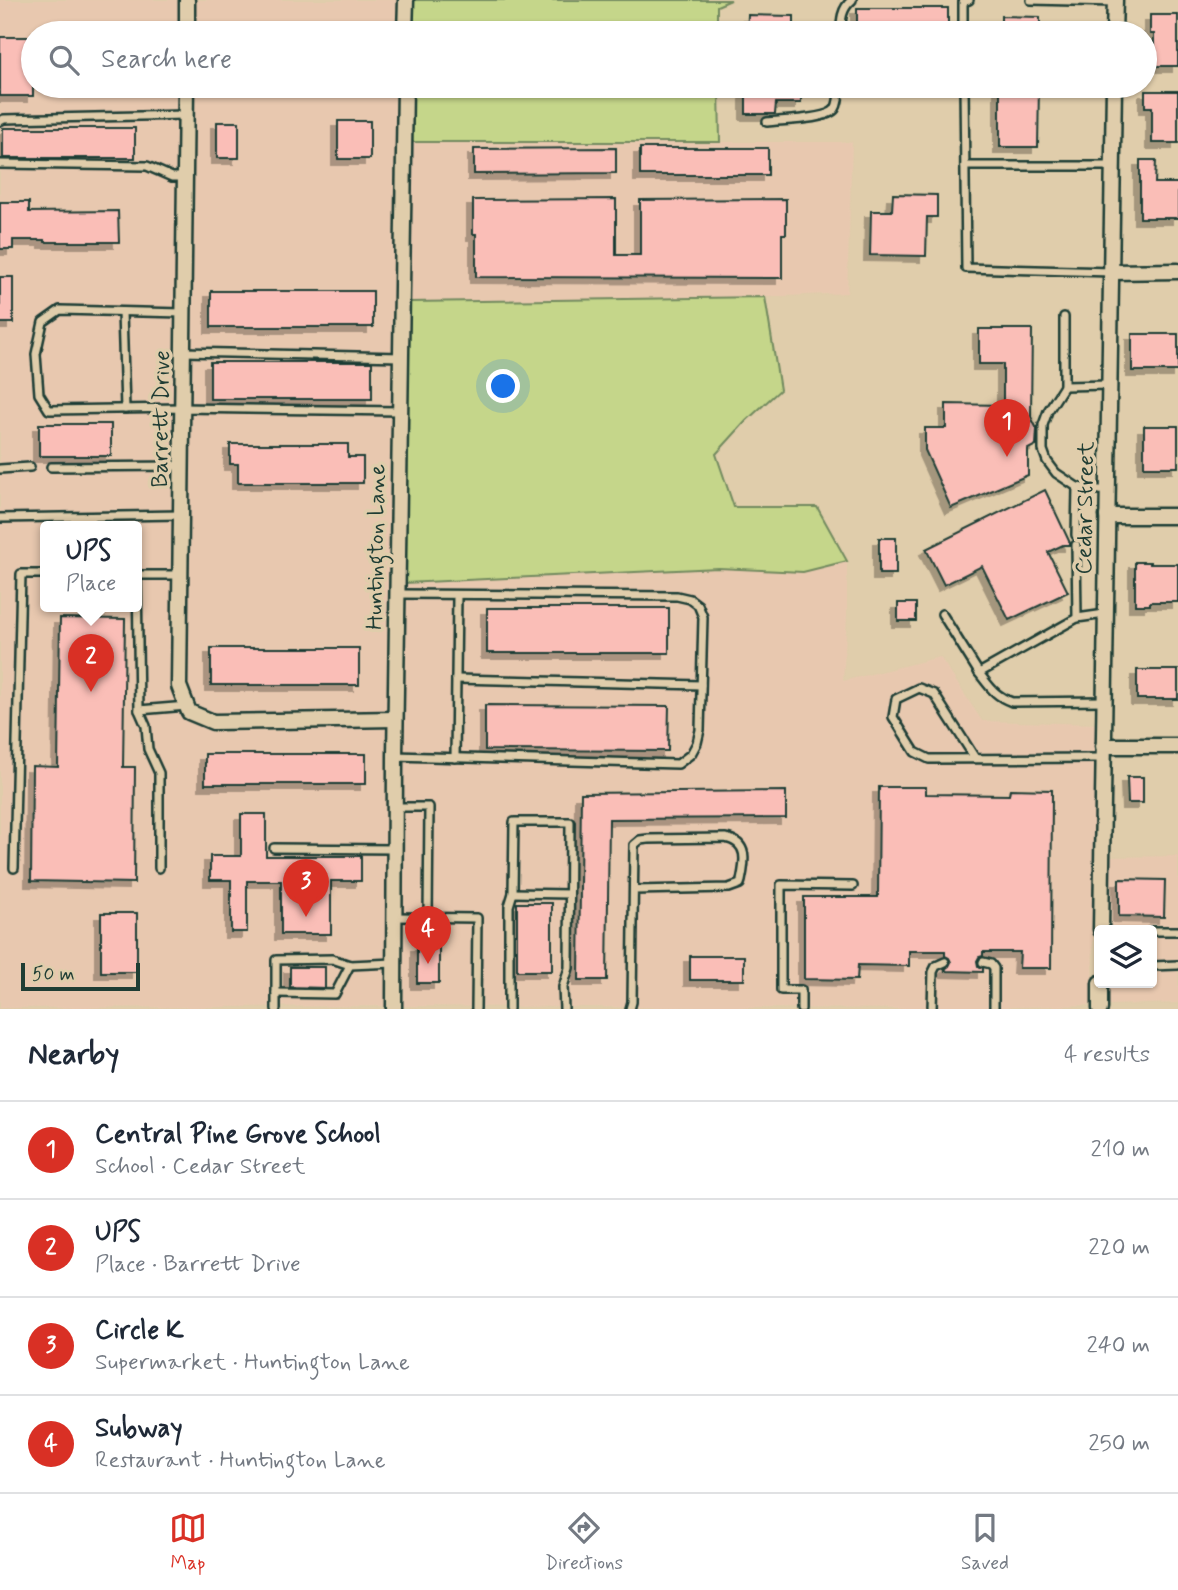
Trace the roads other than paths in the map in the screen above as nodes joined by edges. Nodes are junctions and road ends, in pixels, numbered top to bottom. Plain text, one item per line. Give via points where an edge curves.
1 (187, 0) edge
2 (406, 0) edge
3 (852, 0) edge
4 (1031, 0) edge
5 (963, 1) edge
6 (1115, 1) edge
7 (187, 21) edge
8 (405, 21) edge
9 (842, 21) edge
10 (963, 21) edge
11 (1114, 21) edge
12 (186, 98) edge
13 (405, 98) edge
14 (838, 98) edge
15 (964, 98) edge
16 (1114, 98) edge
17 (186, 115) junction
18 (0, 121) edge
19 (767, 122) dead end
20 (0, 164) edge
21 (965, 166) junction
22 (1113, 166) junction
23 (185, 177) junction
24 (1178, 271) edge
25 (1112, 272) junction
26 (122, 312) junction
27 (183, 313) junction
28 (1064, 317) dead end
29 (183, 352) junction
30 (401, 358) junction
31 (1109, 385) junction
32 (1064, 386) junction
33 (183, 408) junction
34 (124, 409) junction
35 (400, 411) junction
36 (182, 466) junction
37 (30, 467) dead end
38 (51, 467) dead end
39 (0, 469) edge
40 (1077, 487) junction
41 (1107, 491) junction
42 (181, 515) junction
43 (1107, 516) junction
44 (1178, 516) edge
45 (0, 518) edge
46 (1076, 535) dead end
47 (1076, 545) dead end
48 (40, 574) edge
49 (142, 575) edge
50 (181, 575) junction
51 (397, 594) junction
52 (457, 594) junction
53 (138, 612) edge
54 (942, 614) dead end
55 (1105, 614) junction
56 (1077, 618) junction
57 (979, 673) junction
58 (456, 679) junction
59 (701, 685) junction
60 (1104, 701) junction
61 (187, 706) junction
62 (139, 709) junction
63 (395, 719) junction
64 (1178, 746) edge
65 (1103, 752) junction
66 (395, 756) junction
67 (455, 758) junction
68 (975, 758) junction
69 (395, 807) junction
70 (274, 848) dead end
71 (394, 849) junction
72 (14, 868) dead end
73 (159, 868) dead end
74 (853, 886) dead end
75 (634, 890) junction
76 (513, 893) junction
77 (569, 894) junction
78 (394, 917) junction
79 (428, 918) junction
80 (1101, 925) edge
81 (1157, 931) edge
82 (1178, 931) edge
83 (945, 962) dead end
84 (983, 962) dead end
85 (394, 963) junction
86 (350, 965) junction
87 (1178, 965) edge
88 (1157, 966) edge
89 (1100, 988) edge
90 (276, 993) junction
91 (276, 1009) edge
92 (394, 1009) edge
93 (476, 1009) edge
94 (509, 1009) edge
95 (564, 1009) edge
96 (630, 1009) edge
97 (801, 1009) edge
98 (932, 1009) edge
99 (994, 1009) edge
100 (1100, 1009) edge

1 - 7 street
2 - 8 street
3 - 9 lane
4 - 6 lane
5 - 10 lane
6 - 11 street
12 - 17 street, Barrett Drive
13 - 30 street, Huntington Lane
14 - 19 lane via 828,114
15 - 21 lane
16 - 22 street, Cedar Street
17 - 18 lane
17 - 23 street, Barrett Drive
20 - 23 lane via 147,166 172,177
21 - 22 lane
21 - 25 lane via 966,268
22 - 25 street, Cedar Street
23 - 27 street, Barrett Drive
24 - 25 street
25 - 31 street, Cedar Street
26 - 27 lane
26 - 34 lane
26 - 34 lane via 60,310 43,321 36,354 38,394 49,410
27 - 29 street, Barrett Drive
28 - 32 lane
29 - 30 lane
29 - 33 street, Barrett Drive
30 - 35 street, Huntington Lane
31 - 32 lane
31 - 41 street, Cedar Street
32 - 40 lane via 1043,425 1043,450 1056,474
33 - 34 lane
33 - 35 lane
33 - 36 street, Barrett Drive
35 - 51 street, Huntington Lane
36 - 38 lane
36 - 42 street, Barrett Drive
37 - 39 lane
40 - 41 lane
40 - 46 lane
41 - 43 street, Cedar Street
42 - 45 lane
42 - 50 street, Barrett Drive
43 - 44 street
43 - 55 street, Cedar Street
47 - 56 lane
48 - 72 lane via 21,574
49 - 50 lane
50 - 61 street, Barrett Drive via 179,686
51 - 52 lane
51 - 63 street, Huntington Lane
52 - 58 lane
52 - 59 lane via 690,599 703,617
53 - 62 lane
54 - 57 lane
55 - 56 lane
55 - 60 street, Cedar Street
56 - 57 lane
57 - 60 lane via 995,693 1012,702
58 - 59 lane
58 - 67 lane
59 - 67 lane via 697,743 678,764
60 - 65 street, Cedar Street
61 - 62 lane
61 - 63 street via 189,712 213,722
62 - 73 lane via 159,773
63 - 66 street, Huntington Lane
64 - 65 street
65 - 68 lane
65 - 80 street, Cedar Street
66 - 67 lane
66 - 69 street, Huntington Lane
68 - 68 lane via 929,758 915,752 893,717 896,699 919,688 934,694
69 - 71 street, Huntington Lane
69 - 79 lane via 429,807
70 - 71 lane
71 - 78 street, Huntington Lane
74 - 97 lane via 781,885 781,990 801,990
75 - 75 lane via 633,853 640,840 725,838 741,845 740,884
75 - 96 lane
76 - 77 lane
76 - 77 lane via 514,822 570,822
76 - 94 lane via 509,906
77 - 95 lane
78 - 79 lane
78 - 85 street, Huntington Lane
79 - 93 lane via 477,918
81 - 82 lane
83 - 98 lane via 933,972
84 - 99 lane via 994,968
85 - 86 lane
85 - 92 street, Huntington Lane
86 - 90 lane via 335,994
86 - 90 lane via 331,959 276,960
87 - 88 lane
89 - 100 street
90 - 91 lane

